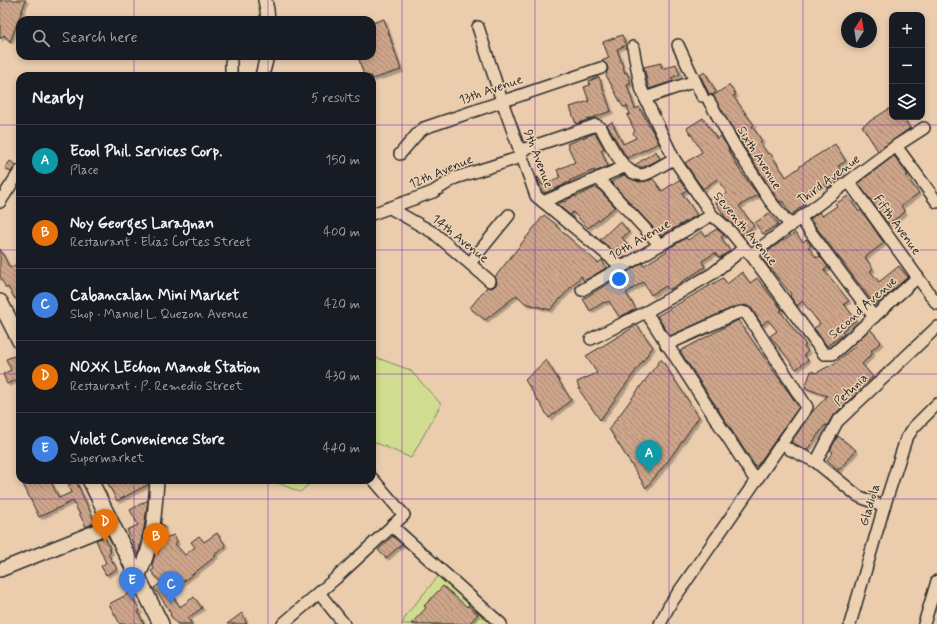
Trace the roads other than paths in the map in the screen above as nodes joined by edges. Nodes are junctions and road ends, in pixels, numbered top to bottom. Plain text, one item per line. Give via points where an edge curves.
1 (265, 0) edge
2 (268, 16) edge
3 (478, 27) dead end
4 (678, 45) dead end
5 (632, 47) dead end
6 (265, 60) edge
7 (231, 62) dead end
8 (602, 68) dead end
9 (231, 72) edge
10 (263, 72) edge
11 (695, 81) junction
12 (645, 98) junction
13 (502, 101) junction
14 (924, 128) dead end
15 (896, 146) junction
16 (400, 154) dead end
17 (520, 154) junction
18 (674, 158) junction
19 (624, 166) junction
20 (16, 177) edge
21 (598, 178) junction
22 (849, 182) junction
23 (0, 202) edge
24 (543, 202) junction
25 (937, 202) edge
26 (390, 208) junction
27 (376, 213) edge
28 (712, 215) junction
29 (509, 216) dead end
30 (800, 218) junction
31 (791, 226) junction
32 (660, 245) junction
33 (748, 252) junction
34 (470, 263) junction
35 (622, 266) junction
36 (918, 277) junction
37 (490, 281) dead end
38 (582, 290) dead end
39 (0, 302) edge
40 (937, 304) edge
41 (646, 312) junction
42 (874, 317) junction
43 (937, 327) edge
44 (16, 333) edge
45 (591, 340) dead end
46 (666, 345) junction
47 (824, 354) joint
48 (937, 404) edge
49 (789, 449) dead end
50 (816, 462) junction
51 (756, 481) junction
52 (376, 483) edge
53 (92, 484) edge
54 (157, 484) edge
55 (884, 507) junction
56 (112, 525) junction
57 (392, 526) junction
58 (0, 570) edge
59 (138, 576) junction
60 (937, 581) edge
61 (319, 593) junction
62 (161, 624) edge
63 (283, 624) edge
64 (344, 624) edge
65 (501, 624) edge
66 (660, 624) edge
67 (850, 624) edge
68 (924, 624) edge

1 - 2 street
3 - 13 street, 9th Avenue
4 - 11 street, Sixth Avenue
5 - 12 street, Seventh Avenue
6 - 10 street
7 - 9 street
8 - 13 street, 13th Avenue
11 - 12 street
11 - 31 street, Sixth Avenue via 770,201
12 - 18 street, Seventh Avenue
13 - 16 street, 13th Avenue via 424,128
13 - 17 street, 9th Avenue
14 - 15 street, Third Avenue
15 - 22 street, Third Avenue
15 - 25 street
17 - 19 street, 12th Avenue via 596,125 601,128
17 - 24 street, 9th Avenue via 536,196
17 - 26 street, 12th Avenue via 455,178 433,192
18 - 19 street via 639,175
18 - 28 street, Seventh Avenue
19 - 21 street
20 - 23 street
21 - 24 street
21 - 32 street
22 - 30 street, Third Avenue
22 - 36 street, Fifth Avenue
24 - 35 street, 9th Avenue
26 - 27 street, 12th Avenue
26 - 34 street, 14th Avenue via 434,233
28 - 32 street, 10th Avenue
28 - 33 street, Seventh Avenue
29 - 34 street
30 - 31 street, Third Avenue
30 - 42 street
31 - 33 street, Third Avenue
32 - 35 street, 10th Avenue
33 - 41 street, Third Avenue
33 - 47 street, Seventh Avenue
34 - 37 street, 14th Avenue
35 - 38 street, 10th Avenue
36 - 40 street, Fifth Avenue
36 - 42 street, Second Avenue
39 - 44 main road
41 - 45 street, Third Avenue
41 - 46 street
42 - 47 street, Second Avenue via 833,354
43 - 50 street, Petunia via 837,422
46 - 51 street
46 - 51 street via 737,313 746,313 808,407
48 - 55 street, Gladiola via 906,439
49 - 50 street
50 - 55 street via 858,496
51 - 66 street via 669,606
52 - 57 street via 404,515
53 - 56 main road
54 - 59 street via 149,547 145,565
55 - 67 street, Gladiola
56 - 58 street
56 - 59 main road
57 - 61 street
57 - 65 street
59 - 62 main road
60 - 68 street
61 - 63 street
61 - 64 street

